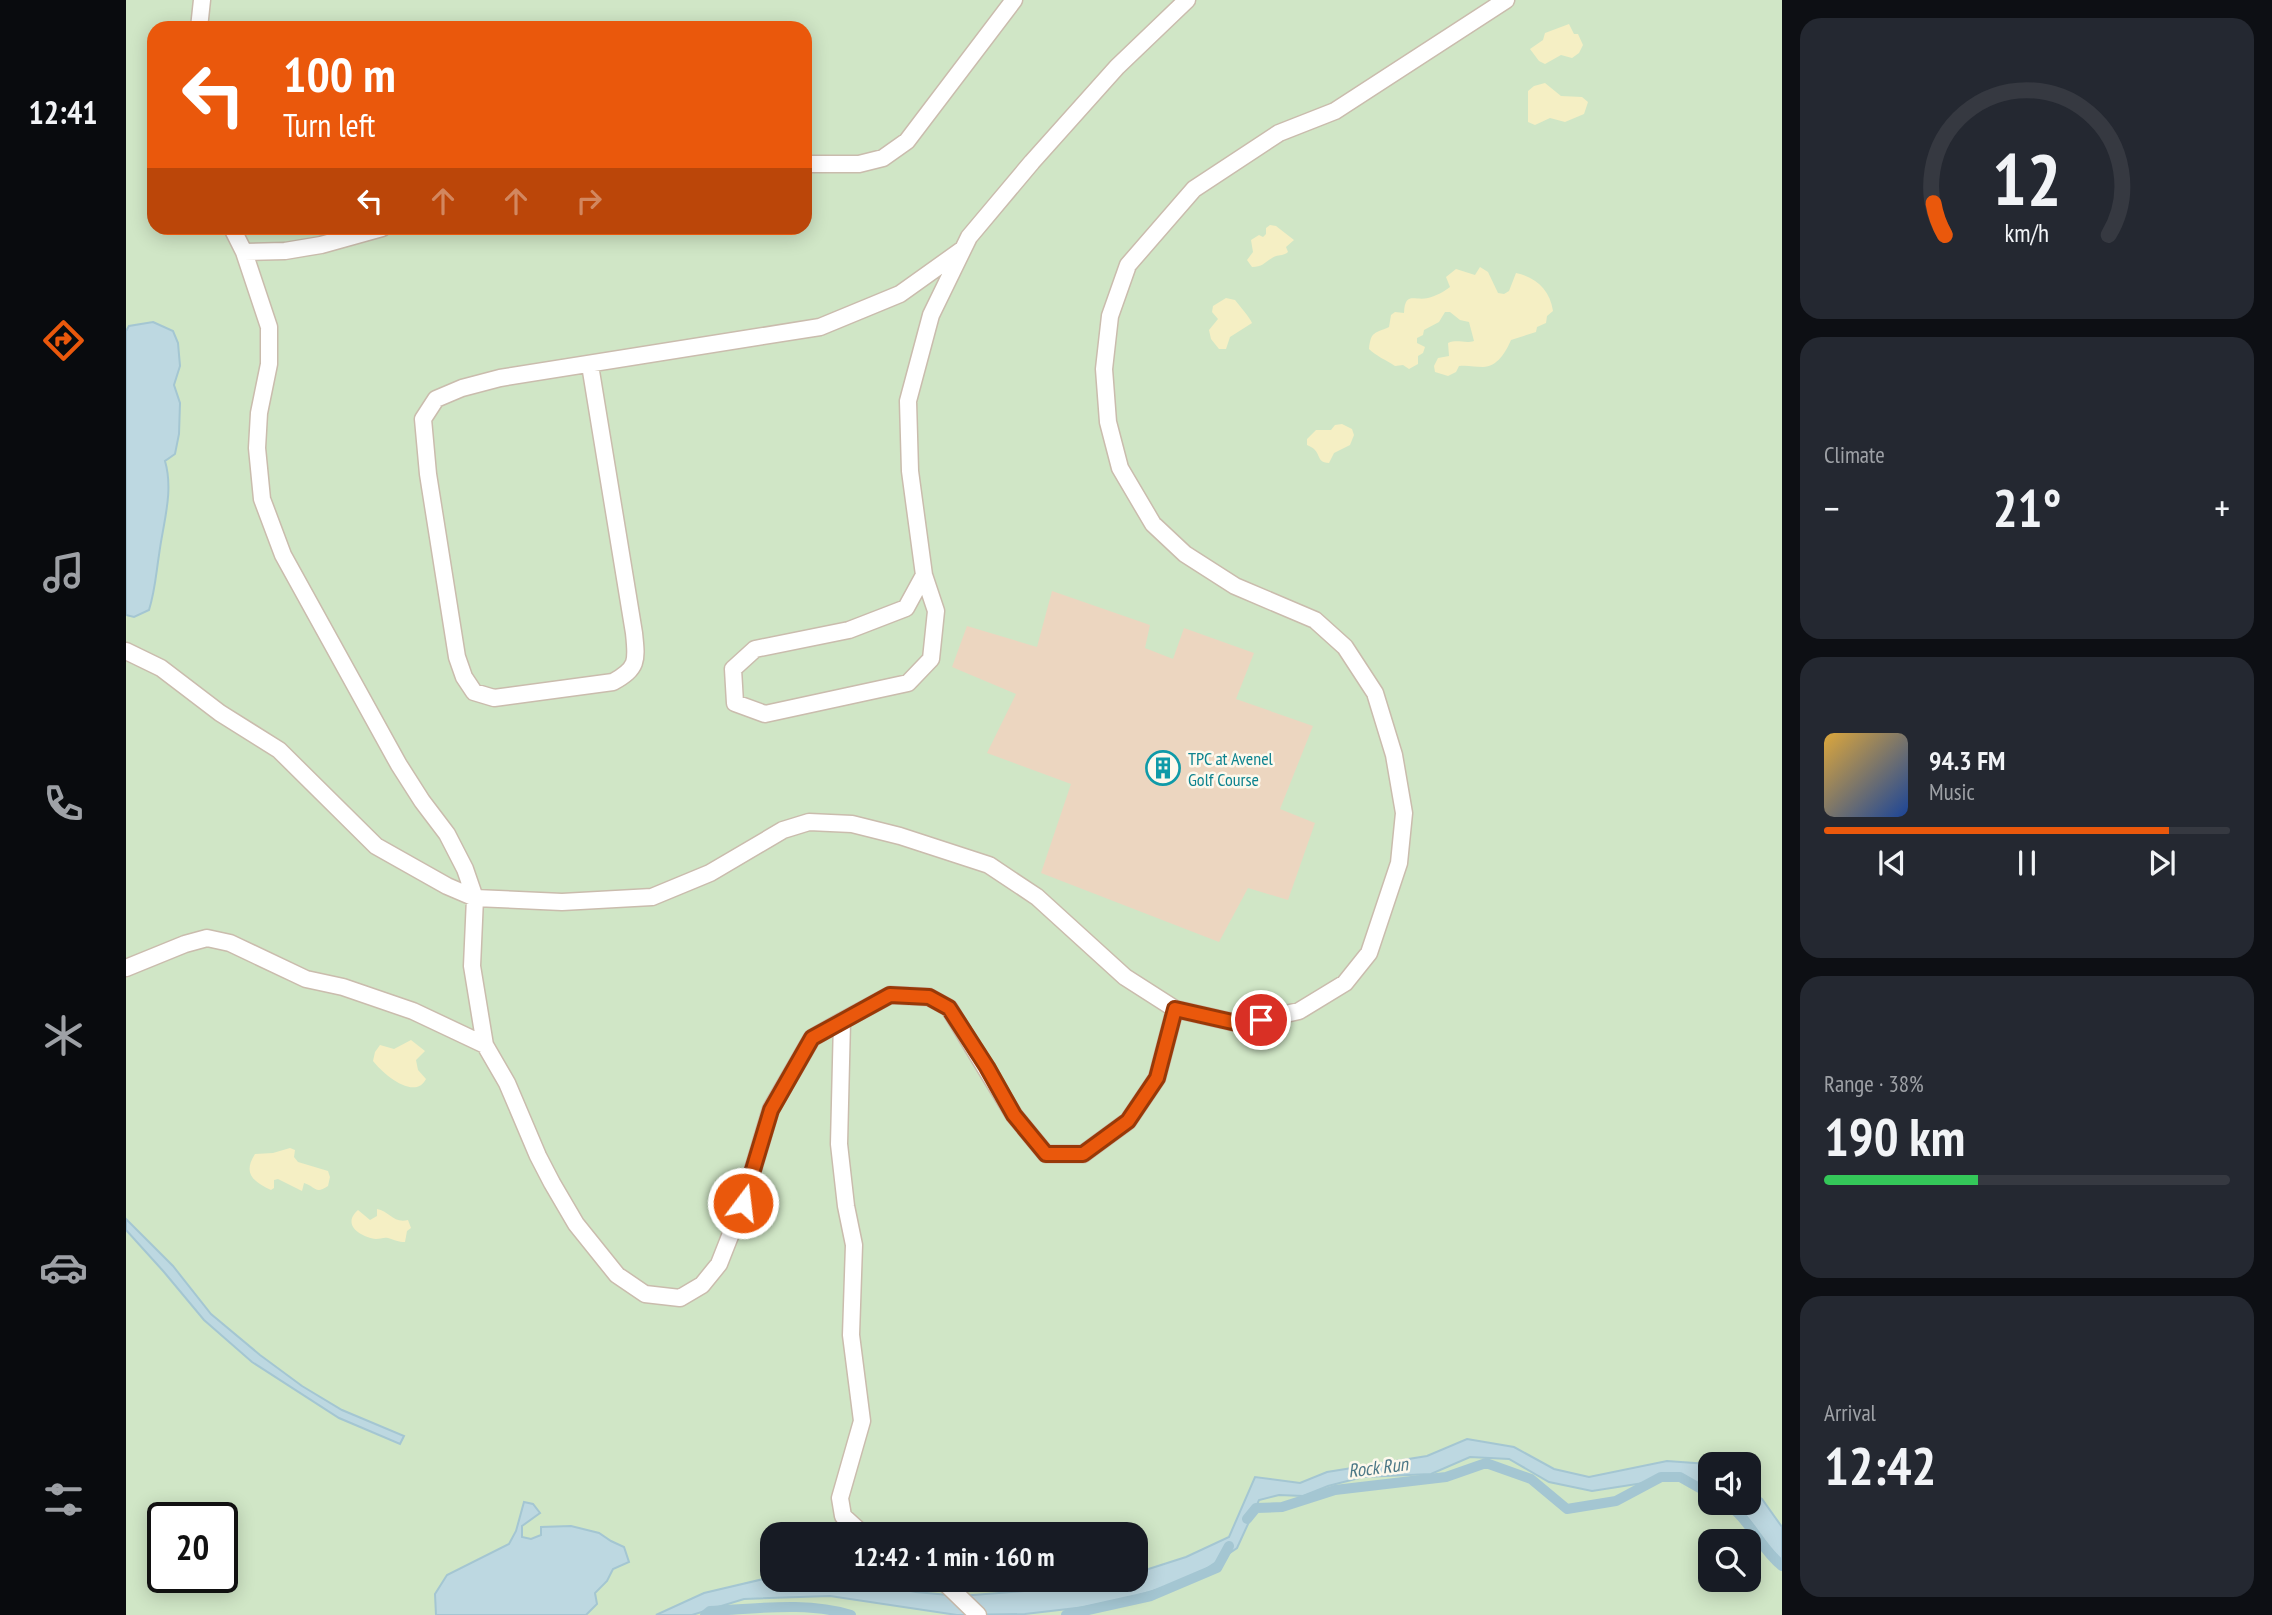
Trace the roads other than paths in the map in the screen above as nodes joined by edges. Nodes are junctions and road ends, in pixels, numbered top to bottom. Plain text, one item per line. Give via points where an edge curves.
1 (202, 0) edge
2 (1014, 0) edge
3 (1187, 0) edge
4 (1506, 0) edge
5 (200, 21) edge
6 (812, 164) edge
7 (236, 235) edge
8 (357, 235) edge
9 (963, 249) junction
10 (244, 252) junction
11 (590, 365) junction
12 (923, 575) junction
13 (126, 650) edge
14 (475, 898) junction
15 (126, 968) edge
16 (1175, 1009) junction
17 (842, 1021) junction
18 (485, 1045) junction
19 (850, 1522) edge
20 (954, 1592) edge
21 (978, 1615) edge

1 - 5 lane
2 - 6 lane via 907,141 883,158 859,164
3 - 9 lane via 1117,67
4 - 16 lane via 1335,111 1279,133 1194,189 1128,265 1110,316 1104,369 1108,422 1121,468 1153,524 1185,554 1235,586 1315,620 1345,647 1375,693 1394,755 1404,813 1399,863 1384,912 1369,953 1345,983 1299,1011 1241,1024
7 - 10 lane
8 - 10 lane via 285,251
9 - 11 lane via 900,294 820,327
9 - 12 lane via 931,314 908,401 910,471
10 - 14 lane via 269,327 269,364 257,448 262,499 283,555 399,765 447,834
11 - 11 lane via 462,388 436,399 423,419 457,657 474,692 494,698 613,682 629,673 636,656
12 - 12 lane via 906,608 849,629 755,649 733,669 735,703 765,714 908,684 931,659 936,611
13 - 14 lane via 161,668 279,750 376,846
14 - 16 lane via 562,902 652,897 710,873 783,830 809,822 852,824 989,865 1037,897 1125,977
14 - 18 lane via 472,966
15 - 18 lane via 185,944 206,939 230,943 306,979 414,1011
16 - 17 lane via 1157,1078 1128,1121 1083,1154 1046,1154 1014,1115 949,1008 929,997 890,995
17 - 18 lane via 812,1038 771,1110 719,1264 702,1285 680,1298 645,1294 617,1275 576,1224
17 - 19 lane via 839,1144 854,1245 850,1335 862,1420 840,1498 843,1516
20 - 21 lane

